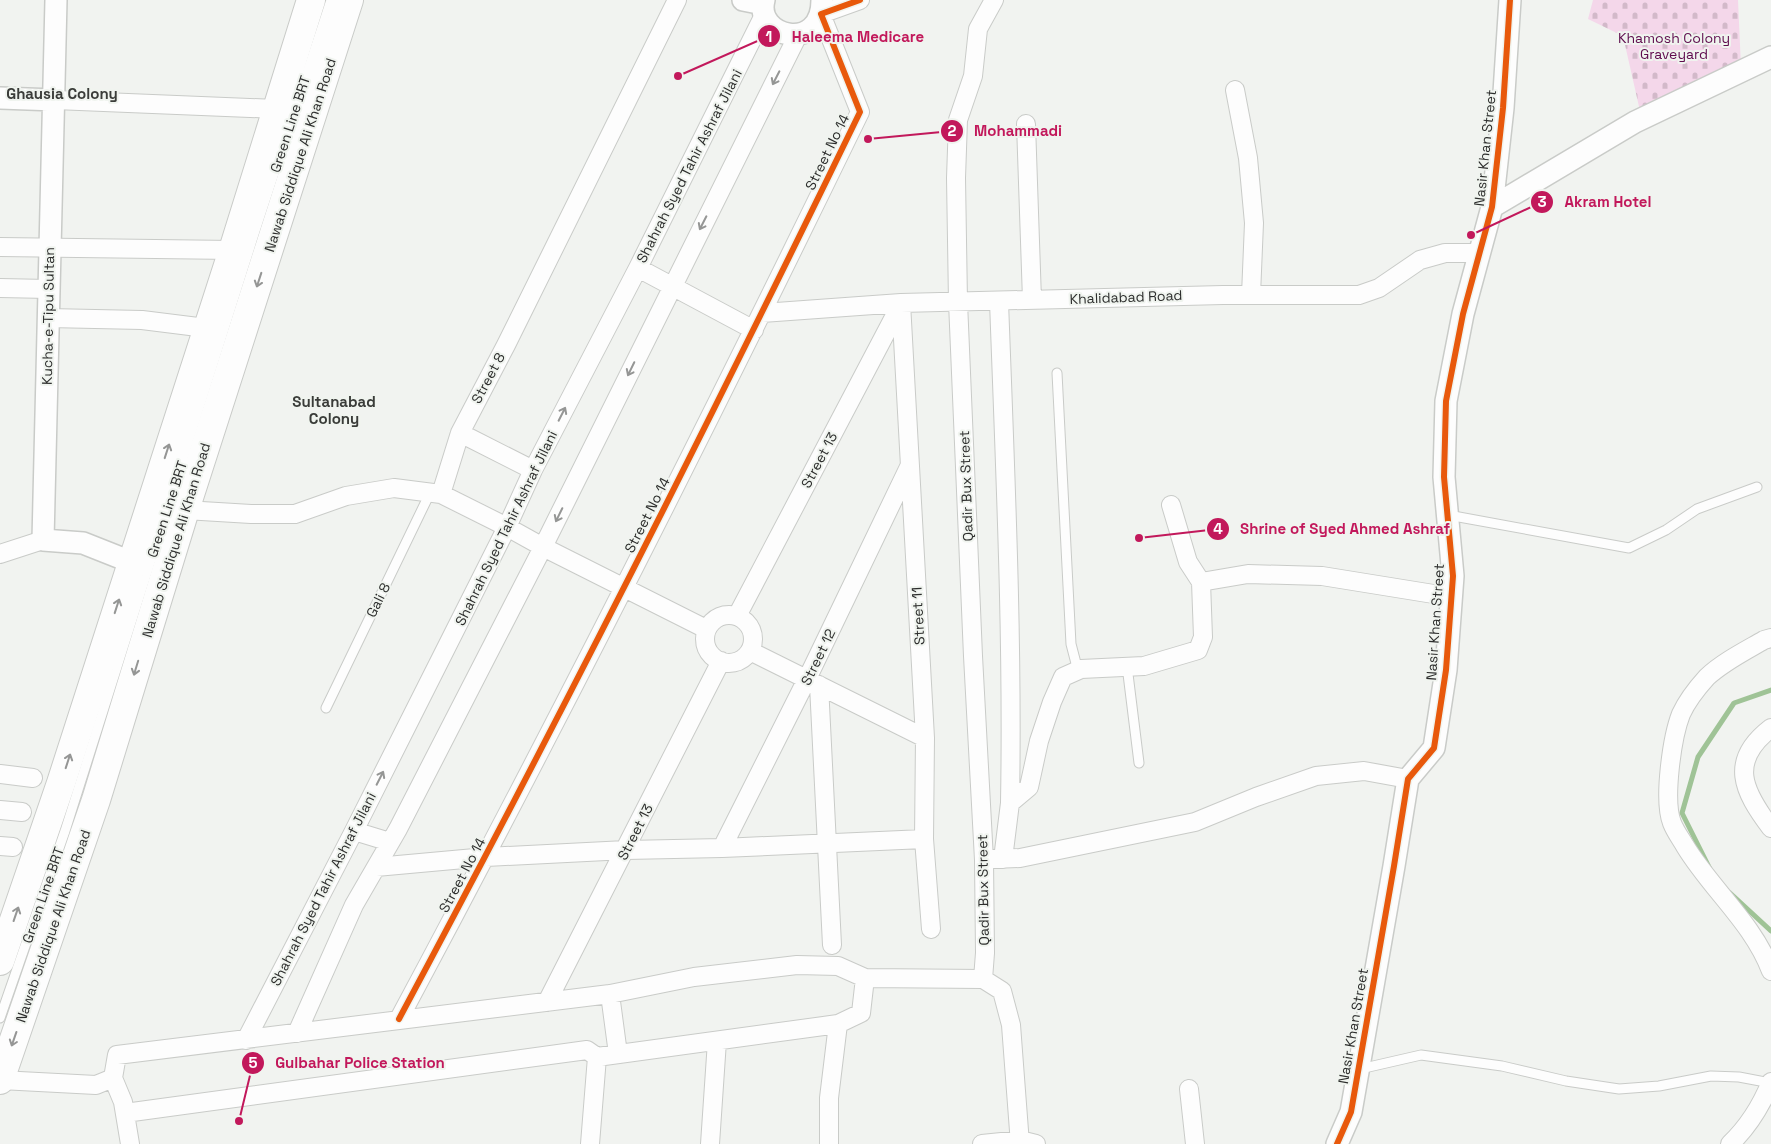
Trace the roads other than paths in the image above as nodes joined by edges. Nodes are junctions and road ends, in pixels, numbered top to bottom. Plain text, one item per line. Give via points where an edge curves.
1 (56, 0) edge
2 (311, 0) edge
3 (331, 0) edge
4 (349, 0) edge
5 (677, 0) edge
6 (860, 0) edge
7 (994, 0) edge
8 (1510, 0) edge
9 (759, 5) edge
10 (822, 7) edge
11 (798, 35) junction
12 (1771, 57) edge
13 (1235, 90) dead end
14 (0, 98) edge
15 (55, 100) junction
16 (276, 109) junction
17 (1026, 124) dead end
18 (1492, 207) junction
19 (0, 247) edge
20 (49, 248) junction
21 (232, 250) junction
22 (1480, 253) junction
23 (638, 268) junction
24 (672, 286) junction
25 (0, 288) edge
26 (48, 289) junction
27 (1251, 295) junction
28 (1032, 300) junction
29 (999, 301) junction
30 (958, 302) junction
31 (901, 303) junction
32 (762, 313) junction
33 (48, 318) junction
34 (206, 328) junction
35 (754, 330) junction
36 (1057, 373) dead end
37 (460, 433) junction
38 (910, 464) junction
39 (533, 470) junction
40 (1757, 487) dead end
41 (436, 493) junction
42 (1171, 505) dead end
43 (185, 510) junction
44 (1448, 516) junction
45 (507, 527) junction
46 (43, 540) junction
47 (542, 548) junction
48 (0, 554) edge
49 (131, 562) junction
50 (1201, 582) junction
51 (624, 588) junction
52 (1452, 597) junction
53 (738, 616) junction
54 (706, 629) junction
55 (1771, 638) edge
56 (750, 651) junction
57 (722, 661) junction
58 (1127, 666) junction
59 (1078, 671) junction
60 (813, 682) junction
61 (326, 708) dead end
62 (1771, 728) edge
63 (925, 738) junction
64 (1139, 763) dead end
65 (0, 774) edge
66 (33, 778) dead end
67 (1408, 779) junction
68 (1010, 803) junction
69 (0, 810) edge
70 (22, 812) dead end
71 (1771, 828) edge
72 (354, 831) junction
73 (924, 838) junction
74 (390, 842) junction
75 (826, 843) junction
76 (722, 848) junction
77 (626, 850) junction
78 (486, 857) junction
79 (1003, 859) junction
80 (984, 860) junction
81 (376, 867) junction
82 (931, 929) dead end
83 (832, 945) dead end
84 (0, 960) edge
85 (1771, 971) edge
86 (866, 978) junction
87 (983, 978) junction
88 (610, 994) junction
89 (547, 1002) junction
90 (0, 1018) edge
91 (399, 1019) junction
92 (838, 1024) junction
93 (297, 1032) junction
94 (246, 1040) junction
95 (717, 1041) junction
96 (618, 1054) junction
97 (597, 1057) junction
98 (1358, 1069) junction
99 (113, 1078) junction
100 (0, 1080) edge
101 (1771, 1082) edge
102 (1189, 1089) dead end
103 (125, 1113) junction
104 (1025, 1143) edge
105 (130, 1144) edge
106 (590, 1144) edge
107 (710, 1144) edge
108 (829, 1144) edge
109 (982, 1144) edge
110 (1195, 1144) edge
111 (1338, 1144) edge
112 (1730, 1144) edge

1 - 15 street, Kucha-e-Tipu Sultan
2 - 16 main road
3 - 90 lane, Green Line BRT via 68,821
4 -> 43 main road, Nawab Siddique Ali Khan Road
5 - 37 street, Street 8
6 - 10 street
7 - 30 street, Qadir Bux Street via 978,29 974,76 958,120
8 - 18 street, Nasir Khan Street
9 - 11 street via 769,24 777,30
9 - 23 street, Shahrah Syed Tahir Ashraf Jilani
10 - 11 street via 817,23
10 - 32 street, Street No 14 via 860,112
11 -> 24 street
12 - 18 street via 1635,122
13 - 27 street via 1248,158 1254,224
14 - 15 street
15 - 16 street
15 - 20 street, Kucha-e-Tipu Sultan
16 - 21 main road
17 - 28 street
18 - 22 street, Nasir Khan Street
19 - 20 street
20 - 21 street
20 - 26 street, Kucha-e-Tipu Sultan
21 - 34 main road
22 - 27 street, Khalidabad Road via 1445,253 1420,260 1379,288 1359,295
22 - 44 street, Nasir Khan Street via 1463,314 1446,400 1444,477
23 - 24 street
39 -> 23 street, Shahrah Syed Tahir Ashraf Jilani
24 - 35 street
24 -> 47 street
25 - 26 street
26 - 33 street, Kucha-e-Tipu Sultan
27 - 28 street, Khalidabad Road
28 - 29 street, Khalidabad Road
29 - 30 street, Khalidabad Road
29 - 68 street
30 - 31 street, Khalidabad Road
30 - 80 street, Qadir Bux Street
31 - 32 street, Khalidabad Road
31 - 38 street, Street 11
31 - 53 street, Street 13
32 - 35 street, Street No 14
33 - 34 street via 142,320
33 - 46 street, Kucha-e-Tipu Sultan
49 -> 34 main road
35 - 51 street, Street No 14
36 - 59 lane via 1071,644
37 - 39 street
37 - 41 street, Street 8
38 - 60 street, Street 12
38 - 63 street, Street 11
39 - 45 street, Shahrah Syed Tahir Ashraf Jilani
40 - 44 lane via 1697,509 1666,530 1629,548
41 - 43 street via 394,488 346,496 295,514
41 - 45 street
41 - 61 lane, Gali 8
42 - 50 street via 1188,562
43 -> 100 main road, Nawab Siddique Ali Khan Road via 96,800
44 - 52 street, Nasir Khan Street
45 - 47 street
72 -> 45 street, Shahrah Syed Tahir Ashraf Jilani
46 - 48 street
46 - 49 street via 83,543
47 - 51 street
47 - 74 street
84 -> 49 main road via 61,783
50 - 52 street via 1248,574 1322,576
50 - 58 street via 1203,637 1198,650 1144,666
51 - 54 street
51 - 78 street, Street No 14
52 - 67 street, Nasir Khan Street via 1446,670 1434,748
53 - 54 street via 718,617
53 - 56 street via 749,626 752,634
54 - 57 street via 706,648
55 - 85 street via 1727,662 1708,677 1690,699 1677,728 1668,791 1672,822 1686,847 1758,943
56 - 57 street via 740,660
56 - 60 street
57 - 77 street, Street 13
58 - 59 street
58 - 64 lane
59 - 68 street via 1063,676 1039,742 1029,786
60 - 63 street
60 - 75 street
60 - 76 street, Street 12
62 - 71 street via 1757,738 1748,752 1745,767 1745,782 1750,796
63 - 73 street, Street 11
65 - 66 street
67 - 79 street via 1364,771 1316,776 1194,822
67 - 98 street, Nasir Khan Street
68 - 79 street
69 - 70 street
72 - 74 street
72 - 94 street, Shahrah Syed Tahir Ashraf Jilani
73 - 75 street
73 - 82 street, Street 11
74 - 81 street
75 - 76 street
75 - 83 street
76 - 77 street
77 - 78 street
77 - 89 street, Street 13
78 - 81 street
78 - 91 street, Street No 14
79 - 80 street
80 - 87 street, Qadir Bux Street
81 - 93 street via 354,905
86 - 87 street
86 - 88 street via 838,966 797,965 694,977
86 - 92 street via 861,1013
87 - 104 street via 1002,991 1011,1024
88 - 89 street
88 - 96 street
89 - 91 street
91 - 93 street
92 - 95 street
92 - 108 street via 829,1098
93 - 94 street
94 - 99 street via 117,1055
95 - 96 street
95 - 107 street
96 - 97 street
97 - 103 street via 587,1050
97 - 106 street
98 - 101 lane via 1421,1055 1502,1066 1619,1089 1659,1086 1711,1076
98 - 111 street, Nasir Khan Street via 1351,1112
99 - 100 street via 96,1085
99 - 103 street
101 - 112 street via 1759,1108
102 - 110 street
103 - 105 street
104 - 109 street

